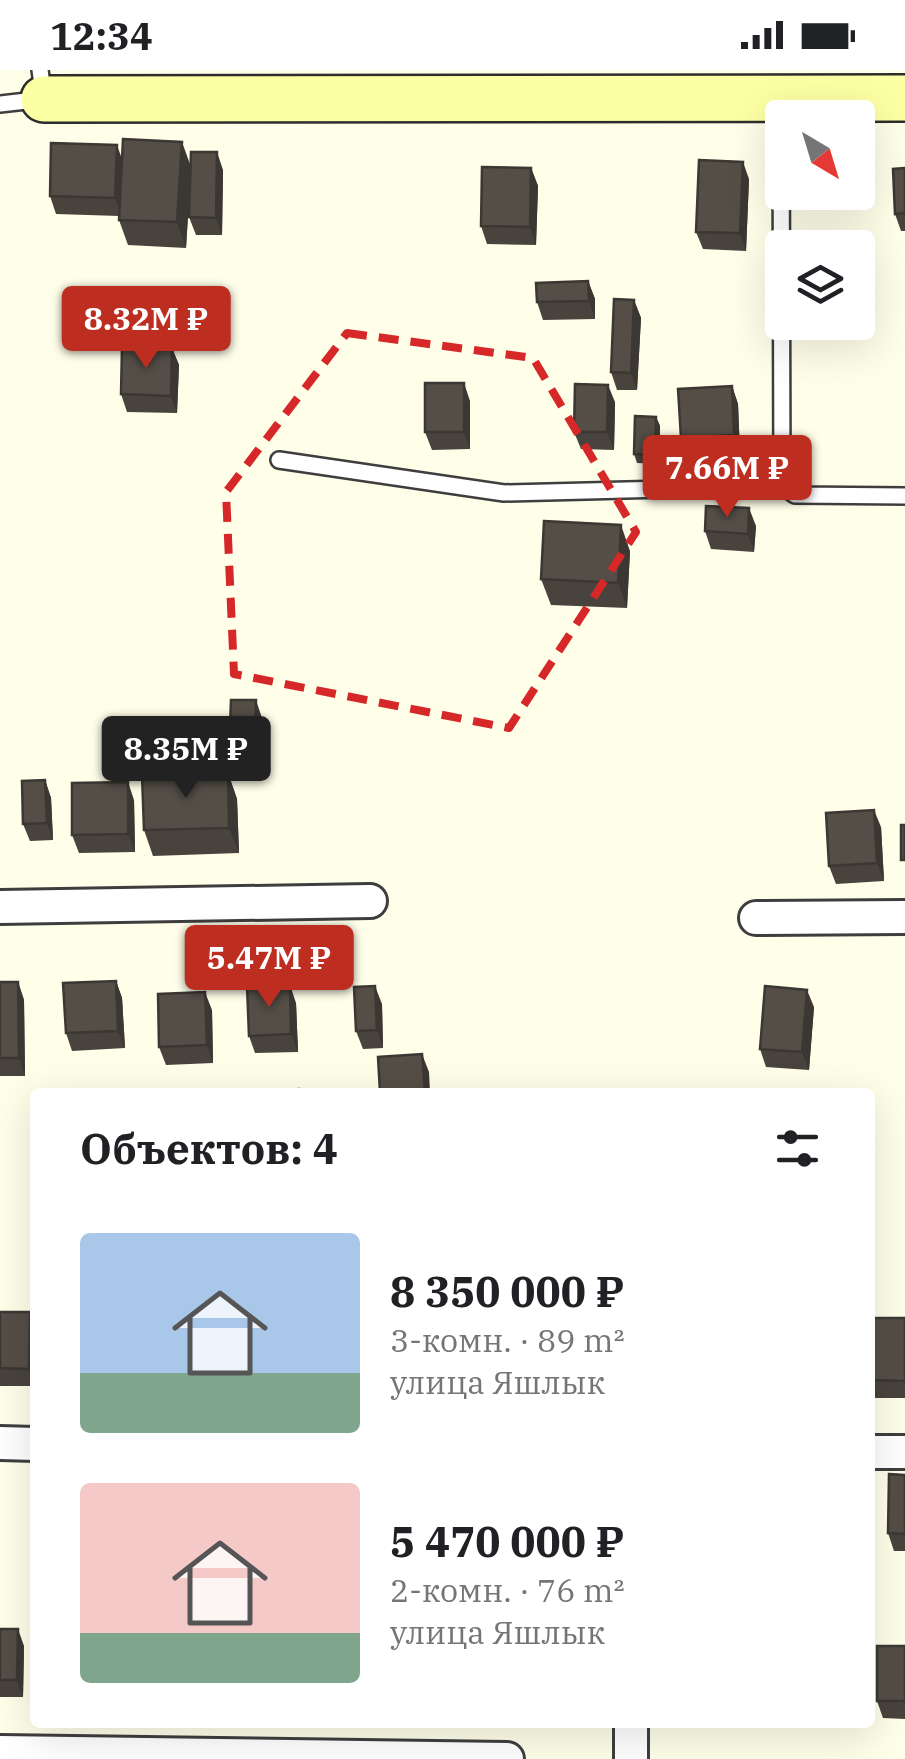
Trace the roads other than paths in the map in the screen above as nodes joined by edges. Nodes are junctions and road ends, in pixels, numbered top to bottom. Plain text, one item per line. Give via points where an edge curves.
1 (42, 85) edge
2 (905, 98) edge
3 (781, 100) joint
4 (0, 104) edge
5 (781, 210) edge
6 (278, 460) dead end
7 (782, 486) junction
8 (905, 496) edge
9 (370, 901) dead end
10 (0, 907) edge
11 (905, 916) edge
12 (756, 918) dead end
13 (0, 1443) edge
14 (30, 1444) edge
15 (875, 1452) edge
16 (905, 1452) edge
17 (631, 1728) edge
18 (0, 1752) edge
19 (506, 1759) edge
20 (631, 1759) edge

1 - 3 street
1 - 4 lane
2 - 3 street
5 - 7 lane
6 - 7 lane via 504,493
7 - 8 lane via 795,495
9 - 10 street
11 - 12 street
13 - 14 street
15 - 16 street
17 - 20 street
18 - 19 street

